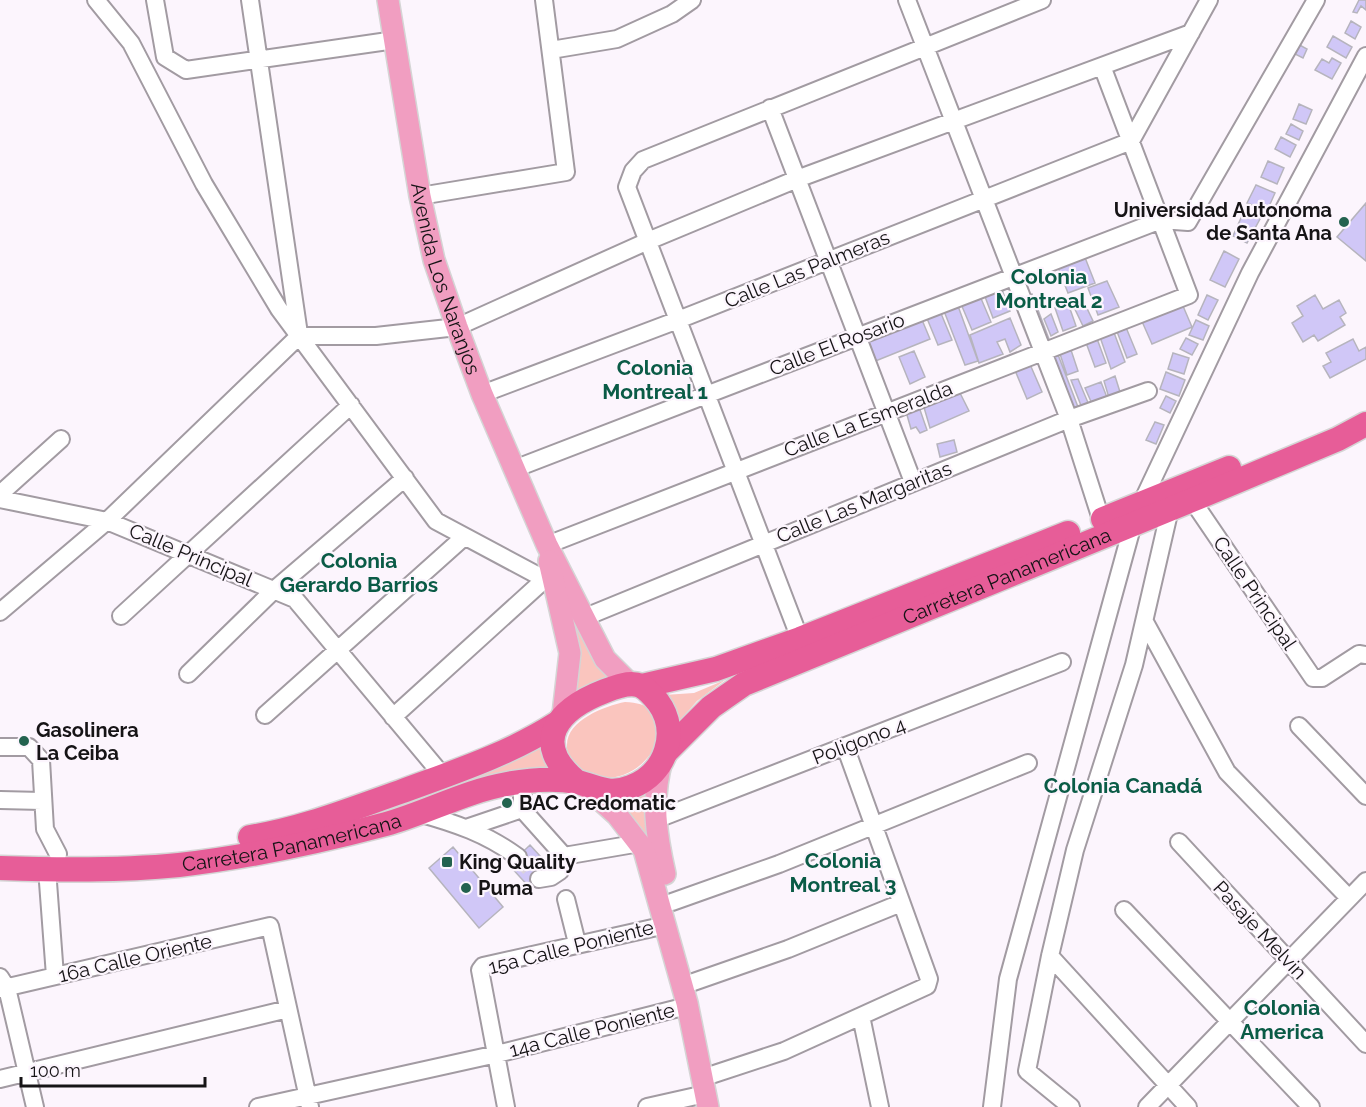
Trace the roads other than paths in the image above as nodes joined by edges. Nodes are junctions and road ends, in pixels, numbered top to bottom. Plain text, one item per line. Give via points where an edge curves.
1 (96, 0) edge
2 (155, 0) edge
3 (250, 0) edge
4 (388, 0) edge
5 (544, 0) edge
6 (692, 0) edge
7 (907, 0) edge
8 (1042, 0) edge
9 (1209, 0) edge
10 (1316, 0) edge
11 (671, 7) edge
12 (1191, 33) junction
13 (395, 40) junction
14 (925, 45) junction
15 (551, 50) junction
16 (1366, 56) edge
17 (165, 57) junction
18 (259, 59) junction
19 (1102, 66) junction
20 (147, 73) junction
21 (770, 108) junction
22 (954, 121) junction
23 (1131, 141) junction
24 (797, 179) junction
25 (420, 196) junction
26 (984, 198) junction
27 (1161, 220) junction
28 (648, 241) junction
29 (828, 260) junction
30 (1014, 277) junction
31 (678, 320) junction
32 (457, 327) junction
33 (300, 336) junction
34 (858, 337) junction
35 (1043, 352) junction
36 (1148, 391) dead end
37 (706, 393) junction
38 (482, 394) junction
39 (351, 405) junction
40 (1366, 408) edge
41 (887, 413) junction
42 (1069, 419) junction
43 (1366, 424) edge
44 (61, 439) dead end
45 (514, 469) junction
46 (736, 470) junction
47 (405, 478) junction
48 (913, 482) junction
49 (0, 494) edge
50 (0, 500) edge
51 (1181, 505) junction
52 (1138, 513) junction
53 (1101, 519) junction
54 (107, 521) junction
55 (464, 537) junction
56 (763, 542) junction
57 (547, 545) junction
58 (188, 554) junction
59 (548, 582) junction
60 (274, 590) junction
61 (0, 612) edge
62 (121, 616) dead end
63 (583, 618) junction
64 (1144, 622) junction
65 (800, 639) junction
66 (339, 651) junction
67 (1363, 655) edge
68 (1062, 662) dead end
69 (188, 674) dead end
70 (636, 685) junction
71 (265, 715) dead end
72 (393, 717) junction
73 (560, 719) junction
74 (1299, 726) dead end
75 (845, 746) junction
76 (0, 747) edge
77 (664, 756) junction
78 (1028, 764) dead end
79 (443, 776) junction
80 (527, 782) junction
81 (581, 784) junction
82 (1366, 796) edge
83 (0, 800) edge
84 (42, 801) junction
85 (522, 809) junction
86 (418, 812) junction
87 (655, 820) junction
88 (873, 824) junction
89 (469, 827) junction
90 (1179, 842) dead end
91 (640, 843) junction
92 (0, 853) edge
93 (564, 856) junction
94 (518, 857) tunnel mouth
95 (52, 862) junction
96 (0, 868) edge
97 (539, 879) dead end
98 (1366, 881) edge
99 (1348, 897) junction
100 (566, 899) dead end
101 (672, 902) junction
102 (901, 903) junction
103 (1124, 910) dead end
104 (666, 924) junction
105 (577, 943) junction
106 (1050, 956) junction
107 (1287, 960) junction
108 (55, 976) junction
109 (2, 985) edge
110 (683, 988) junction
111 (288, 1009) junction
112 (861, 1016) junction
113 (1230, 1021) junction
114 (1366, 1044) edge
115 (497, 1054) junction
116 (26, 1072) junction
117 (0, 1079) edge
118 (1168, 1085) junction
119 (705, 1093) edge
120 (309, 1101) edge
121 (35, 1107) edge
122 (258, 1107) edge
123 (506, 1107) edge
124 (647, 1107) edge
125 (880, 1107) edge
126 (992, 1107) edge
127 (1071, 1107) edge
128 (1147, 1107) edge
129 (1188, 1107) edge
130 (1311, 1107) edge

1 - 20 street via 131,43
2 - 17 street
3 - 18 street
4 - 13 main road, Avenida Los Naranjos
5 - 15 street
6 - 11 street
7 - 14 street
8 - 14 street
9 - 12 street
10 - 27 street via 1188,222
11 - 15 street via 617,39
12 - 19 street
12 - 23 street
13 - 18 street
13 - 25 main road, Avenida Los Naranjos
14 - 21 street
14 - 22 street
15 - 25 street via 566,172
16 - 52 street via 1250,273
17 - 18 street via 186,70
17 - 20 street
18 - 33 street
19 - 22 street
19 - 23 street
20 - 33 street via 204,184 279,309
21 - 24 street
21 - 28 street via 643,160 627,187
22 - 24 street
22 - 26 street
23 - 26 street, Calle Las Palmeras
23 - 27 street
24 - 28 street
24 - 29 street
25 - 32 main road, Avenida Los Naranjos via 434,260
26 - 29 street, Calle Las Palmeras
26 - 30 street
27 - 30 street, Calle El Rosario
27 - 35 street, Calle La Esmeralda via 1189,295
28 - 31 street
28 - 32 street
29 - 31 street, Calle Las Palmeras
29 - 34 street
30 - 34 street, Calle El Rosario
30 - 35 street
31 - 37 street
31 - 38 street, Calle Las Palmeras
32 - 33 street via 376,336
32 - 38 main road, Avenida Los Naranjos
33 - 39 street
33 - 54 street
34 - 37 street, Calle El Rosario
34 - 41 street
35 - 41 street, Calle La Esmeralda
35 - 42 street
36 - 42 street, Calle Las Margaritas
37 - 45 street, Calle El Rosario
37 - 46 street
38 - 45 main road, Avenida Los Naranjos
39 - 47 street
39 - 58 street
40 - 52 highway, Carretera Panamericana
41 - 46 street, Calle La Esmeralda
41 - 48 street
42 - 48 street, Calle Las Margaritas
42 - 53 street
43 - 51 highway, Carretera Panamericana
44 - 49 street
45 - 57 main road, Avenida Los Naranjos
46 - 56 street
46 - 57 street, Calle La Esmeralda
47 - 55 street via 436,521
47 - 60 street
48 - 56 street, Calle Las Margaritas
50 - 54 street, Calle Principal
51 - 52 highway, Carretera Panamericana
51 - 64 street
51 - 67 street, Calle Principal via 1313,678 1322,678
52 - 53 highway, Carretera Panamericana
52 - 77 highway, Carretera Panamericana via 744,684 711,707
52 - 126 street via 1008,979
53 - 65 highway, Carretera Panamericana
54 - 58 street, Calle Principal
54 - 61 street
55 - 59 street
55 - 66 street
56 - 63 street, Calle Las Margaritas
56 - 65 street
57 - 59 main road, Avenida Los Naranjos
57 - 63 main road, Avenida Los Naranjos
58 - 60 street, Calle Principal
58 - 62 street
59 - 72 street
59 - 73 main road, Avenida Los Naranjos via 570,653
60 - 66 street, Calle Principal via 295,599
60 - 69 street
63 - 70 main road, Avenida Los Naranjos via 604,659
64 - 99 street via 1227,772
64 - 106 street via 1075,850
65 - 70 highway, Carretera Panamericana via 716,669
66 - 71 street
66 - 72 street, Calle Principal
68 - 75 street, Poligono 4
70 - 73 highway via 589,698
70 - 77 highway via 654,697 667,717 670,729
72 - 79 street, Calle Principal
73 - 79 highway, Carretera Panamericana via 494,758
73 - 81 highway via 553,748 557,759
74 - 82 street
75 - 87 street, Poligono 4
75 - 88 street
76 - 84 street via 28,747 41,760
77 - 81 highway via 645,780 633,786 608,791
77 - 87 main road via 655,797
78 - 88 street
79 - 95 highway, Carretera Panamericana via 275,833 215,845
80 - 81 highway, Carretera Panamericana
80 - 85 street
80 - 86 highway, Carretera Panamericana via 504,784
81 - 91 main road via 617,815
83 - 84 street
84 - 95 street
85 - 89 street
85 - 93 street
86 - 89 street
86 - 95 highway, Carretera Panamericana via 319,840 220,860 128,868
87 - 101 main road
88 - 101 street via 779,864
88 - 102 street
89 - 94 street
90 - 107 street, Pasaje Melvin
91 - 93 street
91 - 104 main road
92 - 95 highway, Carretera Panamericana
93 - 97 street via 560,872
95 - 96 highway, Carretera Panamericana
95 - 108 street
98 - 99 street
99 - 107 street
100 - 105 street
101 - 110 main road
102 - 110 street, 14a Calle Poniente
102 - 112 street via 929,979 927,986
103 - 113 street
104 - 105 street, 15a Calle Poniente
104 - 110 main road
105 - 115 street, 15a Calle Poniente via 483,966 480,973
106 - 118 street
106 - 127 street via 1027,1071
107 - 113 street
107 - 114 street, Pasaje Melvin
108 - 109 street, 16a Calle Oriente
108 - 111 street, 16a Calle Oriente via 270,926
109 - 116 street
110 - 115 street, 14a Calle Poniente
110 - 119 main road
111 - 116 street
111 - 120 street
112 - 119 street
112 - 125 street
113 - 118 street
113 - 130 street
115 - 120 street, 14a Calle Poniente
115 - 123 street
116 - 117 street
116 - 121 street
118 - 128 street
118 - 129 street
119 - 124 street
120 - 122 street, 14a Calle Poniente

